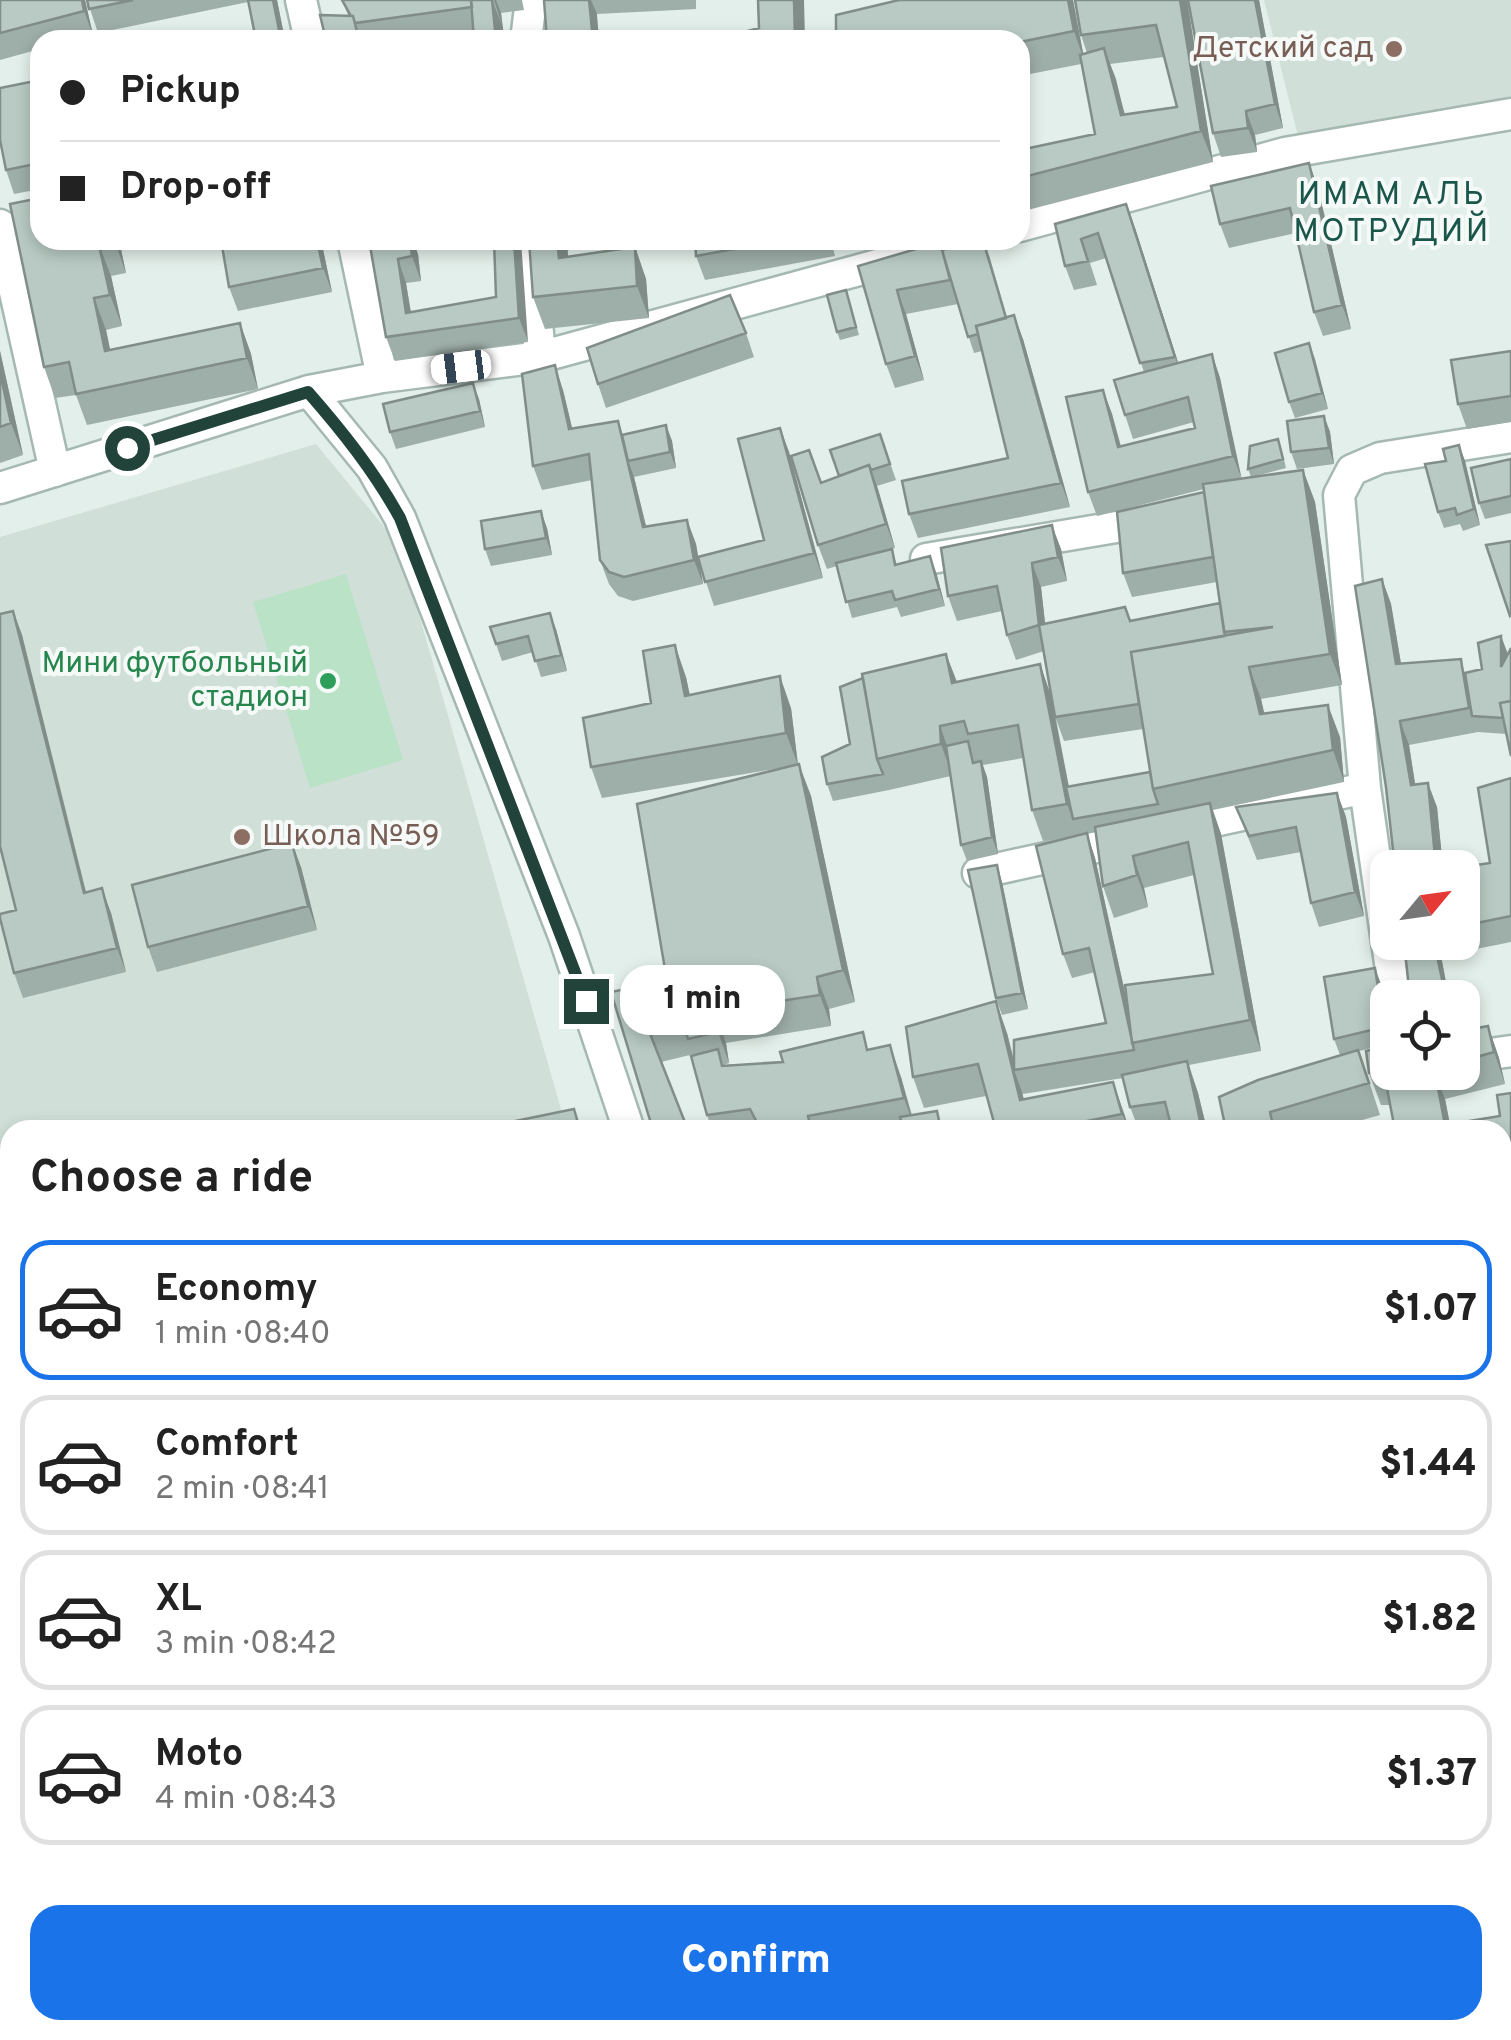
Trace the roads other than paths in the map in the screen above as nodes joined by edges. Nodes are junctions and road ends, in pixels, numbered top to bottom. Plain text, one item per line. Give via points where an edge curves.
1 (301, 0) edge
2 (530, 0) edge
3 (308, 30) edge
4 (527, 30) edge
5 (1511, 114) edge
6 (1030, 223) edge
7 (0, 224) edge
8 (355, 250) edge
9 (531, 250) edge
10 (933, 250) edge
11 (540, 358) junction
12 (382, 377) junction
13 (308, 392) junction
14 (1511, 437) edge
15 (55, 471) junction
16 (1346, 480) junction
17 (0, 488) edge
18 (1307, 489) edge
19 (1190, 513) edge
20 (926, 559) edge
21 (1366, 788) junction
22 (978, 873) edge
23 (1393, 980) edge
24 (1511, 1051) edge
25 (1480, 1055) edge
26 (625, 1120) edge

1 - 3 street
2 - 4 street
5 - 6 street via 1285,154
7 - 15 street
8 - 12 street
9 - 11 street
10 - 11 street
11 - 12 street
12 - 13 street
13 - 15 street
13 - 26 street via 372,468 400,518 564,936
14 - 16 street via 1380,458 1352,470
15 - 17 street
16 - 18 street
16 - 21 street via 1339,495
19 - 20 street
21 - 22 street
21 - 23 street
24 - 25 street

